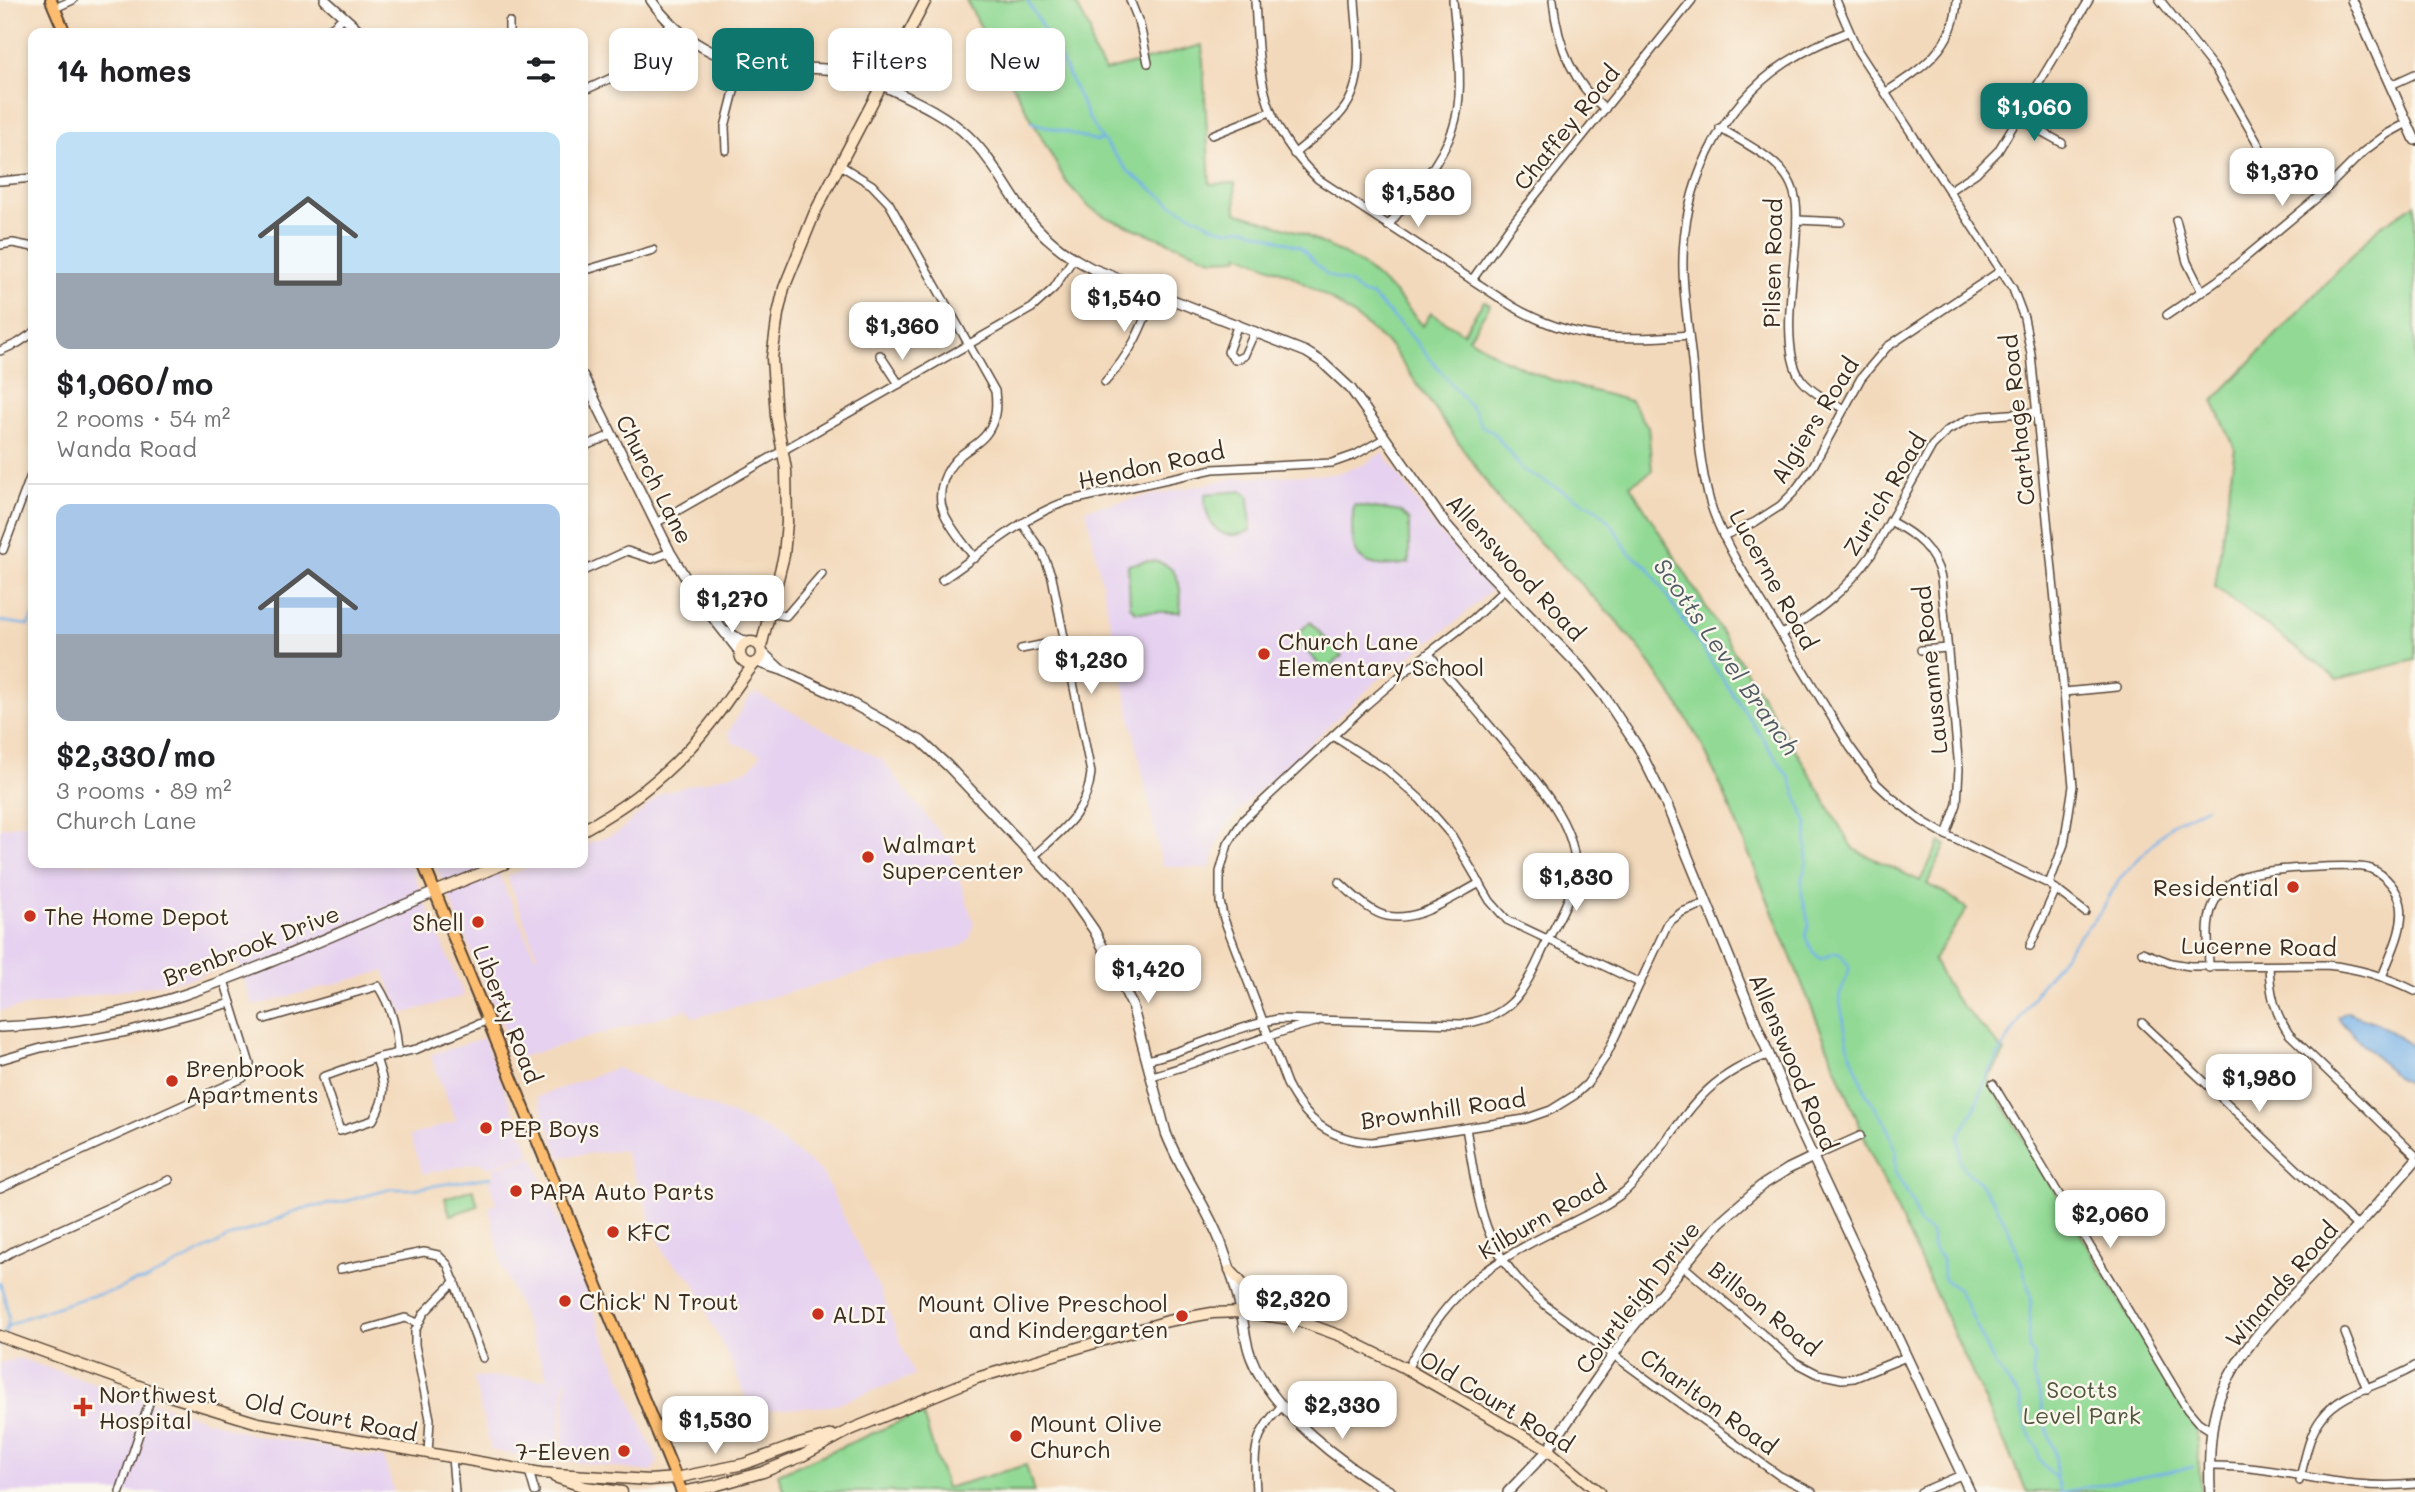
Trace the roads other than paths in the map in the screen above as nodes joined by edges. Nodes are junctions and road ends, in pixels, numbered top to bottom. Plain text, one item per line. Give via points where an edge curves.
1 (73, 0) edge
2 (326, 0) edge
3 (651, 0) edge
4 (926, 0) edge
5 (1130, 0) edge
6 (1255, 0) edge
7 (1355, 0) edge
8 (1453, 0) edge
9 (1553, 0) edge
10 (1692, 0) edge
11 (1836, 0) edge
12 (1957, 0) edge
13 (2089, 0) edge
14 (2160, 0) edge
15 (2352, 0) edge
16 (53, 4) edge
17 (344, 17) junction
18 (509, 22) dead end
19 (671, 25) junction
20 (63, 28) edge
21 (330, 28) edge
22 (356, 28) edge
23 (509, 28) edge
24 (912, 28) edge
25 (1848, 32) junction
26 (712, 51) edge
27 (1148, 62) dead end
28 (2415, 74) edge
29 (2391, 85) junction
30 (588, 89) edge
31 (734, 91) edge
32 (879, 91) edge
33 (893, 91) edge
34 (1886, 92) junction
35 (1605, 109) junction
36 (1270, 112) junction
37 (2019, 119) junction
38 (2407, 123) junction
39 (1720, 128) junction
40 (1212, 135) dead end
41 (2415, 140) edge
42 (2062, 143) dead end
43 (726, 150) dead end
44 (1294, 154) junction
45 (840, 164) junction
46 (2274, 172) dead end
47 (28, 178) edge
48 (0, 181) edge
49 (1950, 190) junction
50 (1797, 220) junction
51 (2176, 220) dead end
52 (1841, 222) dead end
53 (1388, 226) junction
54 (0, 245) edge
55 (28, 246) edge
56 (653, 250) dead end
57 (1073, 259) junction
58 (588, 270) edge
59 (2002, 270) junction
60 (1472, 280) junction
61 (2202, 292) junction
62 (1155, 293) junction
63 (2168, 315) dead end
64 (1238, 324) junction
65 (1255, 331) junction
66 (1689, 335) junction
67 (28, 336) edge
68 (969, 345) junction
69 (0, 351) edge
70 (880, 355) dead end
71 (1105, 382) dead end
72 (900, 384) junction
73 (588, 387) edge
74 (1844, 409) junction
75 (2036, 412) junction
76 (611, 435) junction
77 (1385, 438) junction
78 (588, 445) edge
79 (783, 450) junction
80 (28, 483) edge
81 (1891, 521) junction
82 (656, 523) junction
83 (1022, 523) junction
84 (1723, 536) junction
85 (3, 550) dead end
86 (670, 552) junction
87 (975, 558) junction
88 (588, 568) edge
89 (822, 574) dead end
90 (942, 580) dead end
91 (1505, 589) junction
92 (768, 616) junction
93 (723, 630) junction
94 (1782, 635) junction
95 (1065, 640) junction
96 (748, 642) junction
97 (1948, 648) junction
98 (761, 649) junction
99 (1021, 649) dead end
100 (1920, 650) dead end
101 (1429, 654) junction
102 (741, 656) junction
103 (756, 663) junction
104 (782, 670) junction
105 (738, 683) junction
106 (2117, 687) dead end
107 (2064, 692) junction
108 (1333, 736) junction
109 (588, 827) edge
110 (1946, 835) junction
111 (1034, 856) junction
112 (426, 868) edge
113 (494, 868) edge
114 (1339, 882) dead end
115 (1480, 883) junction
116 (2053, 886) junction
117 (436, 892) junction
118 (1707, 903) junction
119 (2085, 912) dead end
120 (1547, 940) junction
121 (2030, 946) dead end
122 (2142, 952) dead end
123 (2269, 966) junction
124 (2209, 968) junction
125 (2382, 977) junction
126 (224, 980) junction
127 (1640, 983) junction
128 (2415, 991) edge
129 (232, 1003) junction
130 (265, 1019) dead end
131 (488, 1020) junction
132 (1322, 1020) junction
133 (1264, 1022) junction
134 (2142, 1023) dead end
135 (0, 1027) edge
136 (1269, 1036) junction
137 (398, 1054) junction
138 (1768, 1055) junction
139 (376, 1058) junction
140 (0, 1060) edge
141 (1147, 1060) junction
142 (1151, 1076) junction
143 (1993, 1084) dead end
144 (1466, 1128) junction
145 (1860, 1136) dead end
146 (2415, 1155) edge
147 (1813, 1157) junction
148 (2415, 1161) edge
149 (169, 1180) dead end
150 (0, 1188) edge
151 (2357, 1226) junction
152 (0, 1259) edge
153 (1501, 1259) junction
154 (1682, 1265) junction
155 (340, 1269) dead end
156 (1230, 1270) junction
157 (455, 1282) junction
158 (1241, 1312) junction
159 (1277, 1316) junction
160 (418, 1323) junction
161 (367, 1329) dead end
162 (2345, 1333) dead end
163 (5, 1338) edge
164 (1614, 1355) junction
165 (1906, 1357) junction
166 (483, 1358) dead end
167 (2415, 1366) edge
168 (1407, 1369) junction
169 (2367, 1389) junction
170 (153, 1391) junction
171 (1282, 1406) junction
172 (850, 1430) junction
173 (2212, 1431) junction
174 (1548, 1450) junction
175 (428, 1454) junction
176 (452, 1458) junction
177 (2209, 1466) junction
178 (529, 1471) junction
179 (541, 1473) junction
180 (1961, 1475) junction
181 (676, 1478) junction
182 (2299, 1481) junction
183 (2415, 1484) edge
184 (120, 1492) edge
185 (455, 1492) edge
186 (535, 1492) edge
187 (622, 1492) edge
188 (682, 1492) edge
189 (1256, 1492) edge
190 (1391, 1492) edge
191 (1508, 1492) edge
192 (1599, 1492) edge
193 (1812, 1492) edge
194 (1921, 1492) edge
195 (1970, 1492) edge
196 (2210, 1492) edge

1 - 16 street
2 - 17 street
3 - 19 street, Allenswood Road
4 - 24 main road
5 - 27 street
6 - 36 street via 1259,63
7 - 44 street via 1359,68 1353,95 1338,116
8 - 53 street via 1456,120 1445,148
9 - 35 street via 1568,62 1582,88
10 - 35 street, Chaffey Road
11 - 25 street, Carthage Road
12 - 34 street via 1951,30 1938,53
13 - 37 street
14 - 46 street via 2217,72
15 - 29 street
16 - 20 main road
17 - 21 street
17 - 22 street
18 - 23 street
19 - 26 street, Allenswood Road
19 - 30 street via 620,74
25 - 34 street, Carthage Road
25 - 39 street, Lucerne Road via 1778,69
28 - 29 street
29 - 38 street
31 - 43 street via 724,127
32 - 45 main road
33 - 57 street, Allenswood Road via 968,136 1032,222
34 - 49 street, Carthage Road
35 - 60 street, Chaffey Road
36 - 40 street
36 - 44 street
37 - 42 street
37 - 49 street via 1998,151
38 - 41 street
38 - 61 street via 2363,152 2318,197
39 - 50 street, Pilsen Road via 1786,175 1796,200
39 - 66 street, Lucerne Road via 1697,176 1684,229
44 - 53 street via 1318,179
45 - 68 street via 889,203
45 - 79 main road via 803,238 778,314 773,386
47 - 48 street
49 - 59 street, Carthage Road
50 - 52 street
50 - 74 street, Pilsen Road via 1791,358 1805,384
51 - 61 street via 2187,262
53 - 60 street
54 - 55 street
56 - 58 street
57 - 62 street, Allenswood Road
57 - 68 street via 1054,288 1032,308
59 - 74 street, Algiers Road via 1887,347 1861,378
59 - 75 street, Carthage Road via 2024,318
60 - 66 street via 1526,314 1578,333 1640,339
61 - 63 street
62 - 64 street, Allenswood Road
62 - 71 street via 1135,343
64 - 65 street, Allenswood Road
64 - 65 street via 1228,352 1235,360 1244,356
65 - 77 street, Allenswood Road via 1306,352 1338,375
66 - 84 street, Lucerne Road via 1701,459
67 - 69 street
68 - 72 street
68 - 87 street via 992,381 996,412 981,440 953,462 941,492 944,513
70 - 72 street
72 - 79 street
73 - 76 street, Church Lane
74 - 84 street, Algiers Road via 1793,493 1755,522
75 - 81 street, Zurich Road via 1982,416 1948,430 1931,446
75 - 107 street, Carthage Road
76 - 78 street
76 - 82 street, Church Lane
77 - 83 street, Hendon Road via 1332,463 1213,469 1068,501
77 - 91 street, Allenswood Road via 1444,523
79 - 82 street
79 - 92 main road via 787,522 784,555
80 - 85 street
81 - 94 street, Zurich Road via 1861,569 1836,597
81 - 97 street, Lausanne Road via 1920,539 1938,566
82 - 86 street, Church Lane
83 - 87 street, Hendon Road
83 - 95 street via 1047,562
84 - 94 street, Lucerne Road
86 - 88 street via 652,559 627,551
86 - 93 street, Church Lane
87 - 90 street, Hendon Road
89 - 92 street via 786,616
91 - 101 street, Brownhill Road
91 - 118 street, Allenswood Road via 1584,671 1623,723 1654,777
92 - 96 main road
92 - 98 main road
93 - 96 street, Church Lane
93 - 102 street, Church Lane
94 - 110 street, Lucerne Road via 1877,784
95 - 99 street
95 - 111 street via 1090,757 1090,784 1076,816
96 - 98 main road
96 - 102 main road
97 - 100 street
97 - 110 street, Lausanne Road via 1959,769 1957,804
98 - 103 main road
98 - 104 street
101 - 108 street, Brownhill Road
101 - 120 street via 1536,781 1566,831 1574,854 1574,878
102 - 103 main road
102 - 105 main road
103 - 104 street
103 - 105 main road
104 - 111 street via 921,741
105 - 109 main road via 706,729 669,770
106 - 107 street
107 - 116 street, Carthage Road via 2072,804
108 - 115 street via 1387,770 1420,799 1452,836
108 - 133 street, Brownhill Road via 1243,820 1223,859 1220,902
110 - 116 street, Lucerne Road
111 - 141 street via 1083,912 1099,940 1132,1005
112 - 117 main road, Liberty Road
113 - 117 main road, Brenbrook Drive
114 - 115 street via 1376,912 1395,917 1428,910
115 - 120 street via 1507,920
116 - 119 street, Lucerne Road
116 - 121 street, Carthage Road
117 - 126 street, Brenbrook Drive
117 - 131 main road, Liberty Road
118 - 127 street, Brownhill Road via 1668,923
118 - 138 street, Allenswood Road
120 - 127 street
120 - 132 street via 1513,1003 1476,1022
122 - 124 street, Lucerne Road via 2171,963
123 - 124 street, Lucerne Road
123 - 125 street, Lucerne Road via 2326,965
123 - 146 street via 2272,998 2289,1034
124 - 125 street via 2210,913 2216,899 2237,880 2256,873 2357,866 2374,870 2399,898 2400,927
125 - 128 street, Lucerne Road
126 - 129 street
126 - 135 street, Brenbrook Drive via 115,1013
127 - 144 street, Brownhill Road via 1606,1056 1575,1095 1539,1115
129 - 140 street
129 - 150 street via 250,1064 243,1078
130 - 137 street via 378,986 394,1020
131 - 137 street
131 - 181 main road, Liberty Road
132 - 133 street
132 - 136 street
133 - 136 street, Brownhill Road
133 - 141 street
134 - 151 street
136 - 142 street
136 - 144 street, Brownhill Road via 1301,1109 1335,1135 1372,1142
137 - 139 street
138 - 147 street, Allenswood Road
138 - 153 street, Kilburn Road via 1732,1070 1705,1091 1626,1191
139 - 139 street via 384,1082 383,1102 373,1120 340,1131 323,1077
141 - 142 street
142 - 156 street via 1173,1152 1212,1222
143 - 173 street via 2187,1409
144 - 153 street, Charlton Road via 1483,1218
145 - 147 street, Courtleigh Drive
147 - 154 street, Courtleigh Drive via 1739,1203
147 - 165 street, Allenswood Road
148 - 151 street, Winands Road
149 - 152 street
151 - 173 street, Winands Road via 2246,1349 2220,1397
153 - 164 street, Charlton Road via 1532,1294
153 - 168 street, Kilburn Road via 1449,1304
154 - 164 street, Courtleigh Drive
154 - 165 street, Billson Road via 1795,1362 1818,1374 1854,1378
155 - 157 street via 432,1252 444,1259
156 - 158 street
156 - 159 main road
157 - 160 street
157 - 166 street
158 - 159 main road, Old Court Road
158 - 171 street via 1258,1375
158 - 172 main road, Old Court Road via 1178,1319 1059,1353 977,1378
159 - 168 main road, Old Court Road via 1330,1331
160 - 161 street via 405,1318
160 - 175 street via 415,1345 429,1419
162 - 169 street
163 - 170 main road, Old Court Road
164 - 174 street, Courtleigh Drive
164 - 193 street, Charlton Road via 1780,1476
165 - 180 street, Allenswood Road
167 - 169 street
168 - 174 main road, Old Court Road
169 - 182 street via 2337,1402 2321,1419
170 - 175 main road, Old Court Road via 258,1423
170 - 184 street
171 - 189 street via 1255,1446
171 - 190 street via 1351,1468
172 - 181 main road, Old Court Road via 744,1464
172 - 188 main road, Old Court Road via 763,1472
173 - 177 street, Winands Road
174 - 191 street, Courtleigh Drive
174 - 192 main road, Old Court Road
175 - 176 main road, Old Court Road
176 - 178 main road, Old Court Road
176 - 185 street
177 - 182 street via 2259,1470
177 - 196 street, Winands Road
178 - 179 main road, Old Court Road
178 - 186 street
179 - 181 main road, Old Court Road
179 - 187 main road, Old Court Road via 585,1487
180 - 194 street
180 - 195 street, Allenswood Road
181 - 188 main road, Liberty Road
182 - 183 street via 2355,1491

